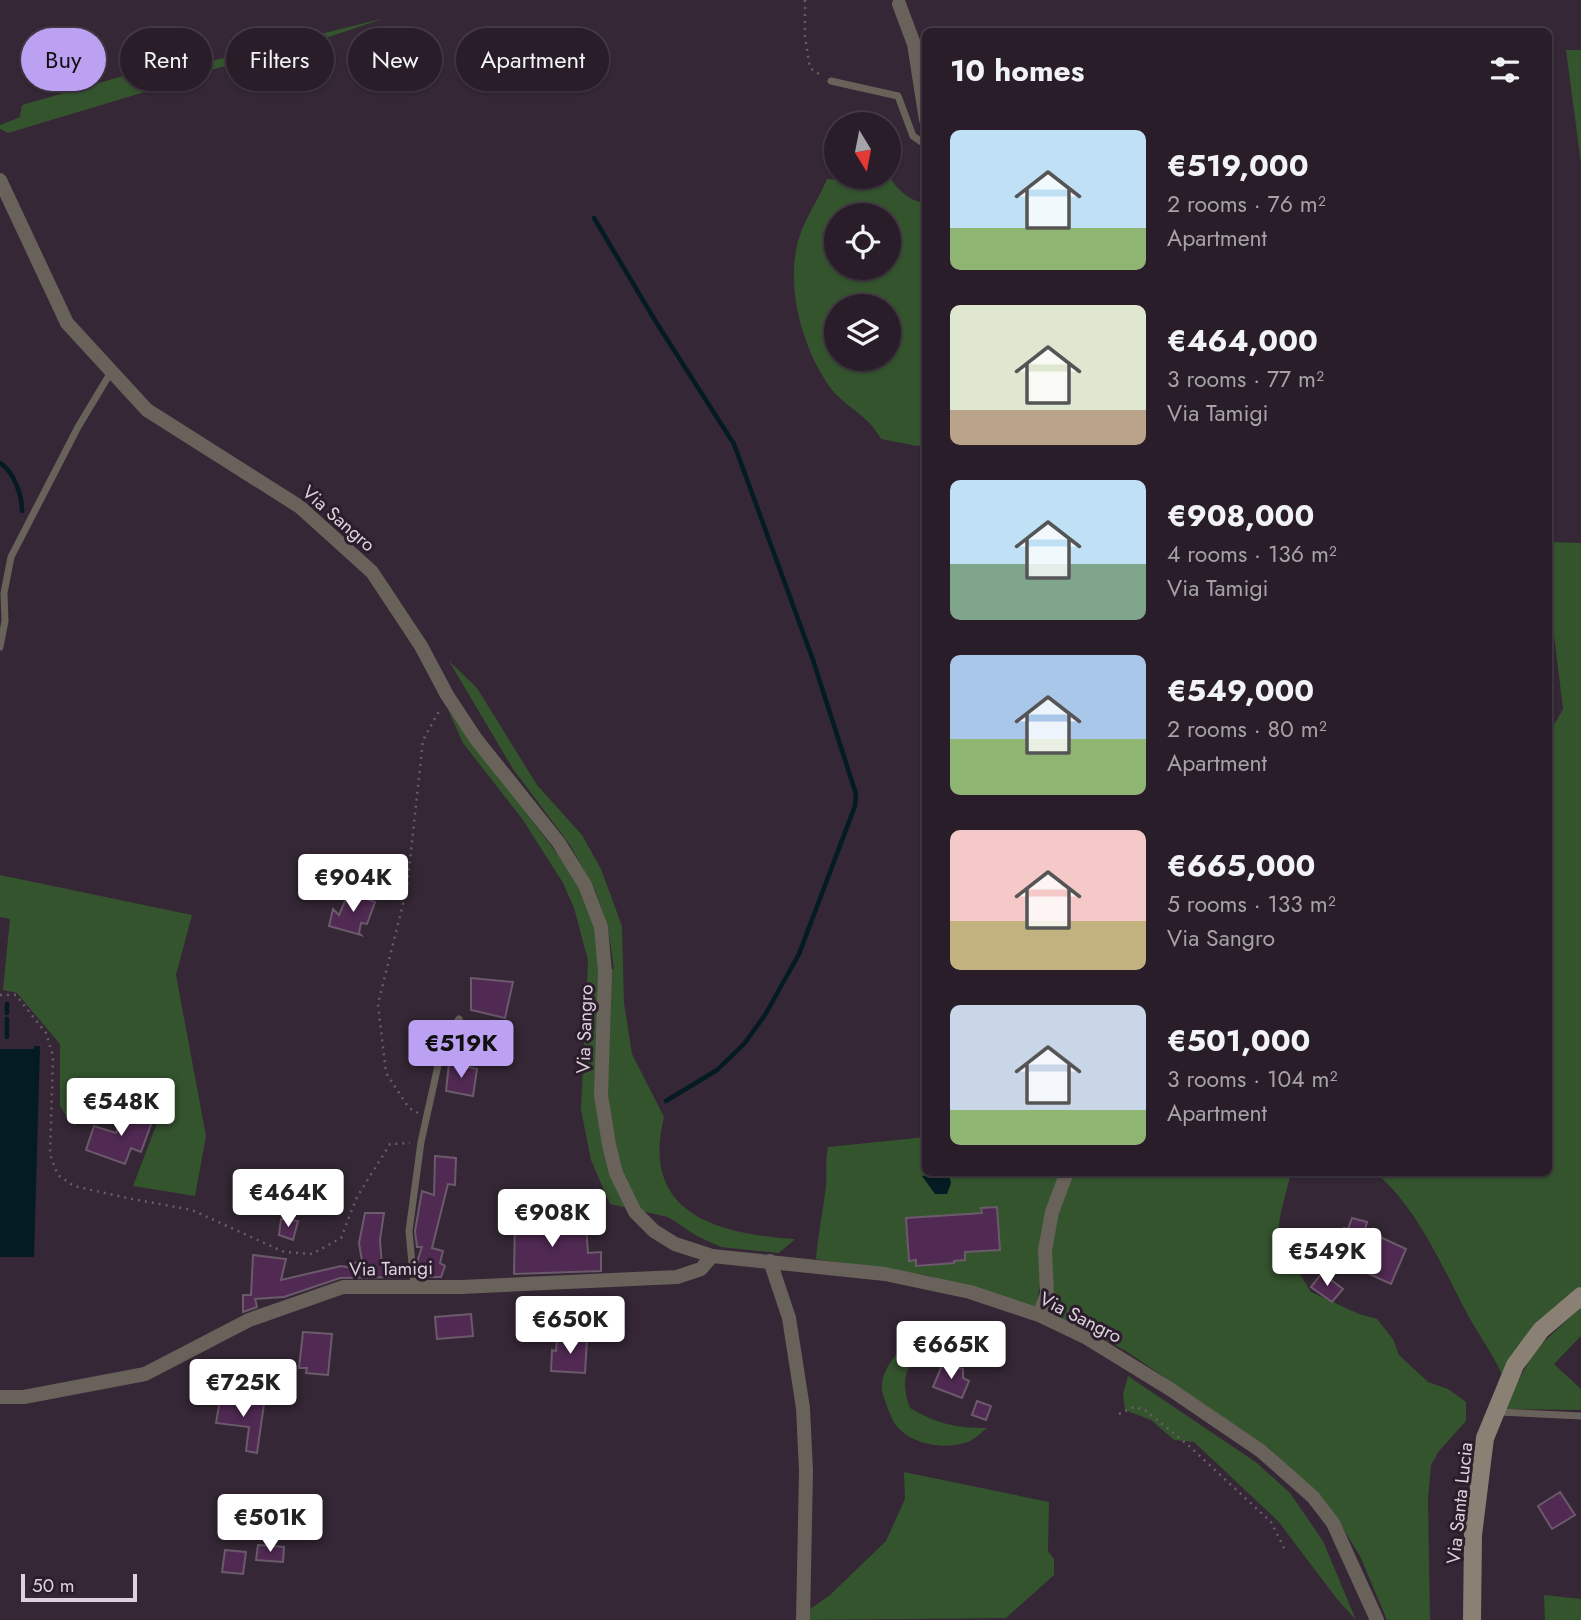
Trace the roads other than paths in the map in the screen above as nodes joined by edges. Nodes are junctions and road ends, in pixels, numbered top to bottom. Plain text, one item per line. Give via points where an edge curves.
1 (899, 5) dead end
2 (831, 81) road end
3 (922, 95) edge
4 (922, 142) edge
5 (0, 180) edge
6 (111, 371) junction
7 (0, 647) edge
8 (459, 1019) dead end
9 (1066, 1176) edge
10 (712, 1256) junction
11 (770, 1261) junction
12 (414, 1287) junction
13 (1581, 1296) edge
14 (1039, 1315) junction
15 (0, 1397) edge
16 (1496, 1412) junction
17 (1581, 1416) edge
18 (803, 1620) edge
19 (1377, 1620) edge
20 (1472, 1620) edge

1 - 3 street via 914,44
2 - 4 lane via 898,96 913,136
5 - 6 street, Via Sangro via 67,323
6 - 7 lane via 11,556
6 - 10 street, Via Sangro via 147,410 300,507 372,572 476,739 559,842 585,885 601,928 605,972 601,1095 616,1173 635,1212 654,1231 675,1244
8 - 12 lane via 443,1042 421,1142 409,1231
9 - 14 street via 1052,1212 1045,1250 1047,1294
10 - 11 street, Via Sangro
10 - 12 street, Via Tamigi via 701,1269 677,1277
11 - 14 street, Via Sangro via 885,1274 973,1293
11 - 18 street via 789,1318 803,1408
12 - 15 street, Via Tamigi via 343,1287 249,1320 145,1374 24,1397
13 - 16 street, Via Santa Lucia via 1542,1330 1522,1357
14 - 19 street, Via Sangro via 1087,1338 1170,1389 1261,1451 1313,1497 1333,1523
16 - 17 lane
16 - 20 street, Via Santa Lucia via 1485,1438 1475,1522

